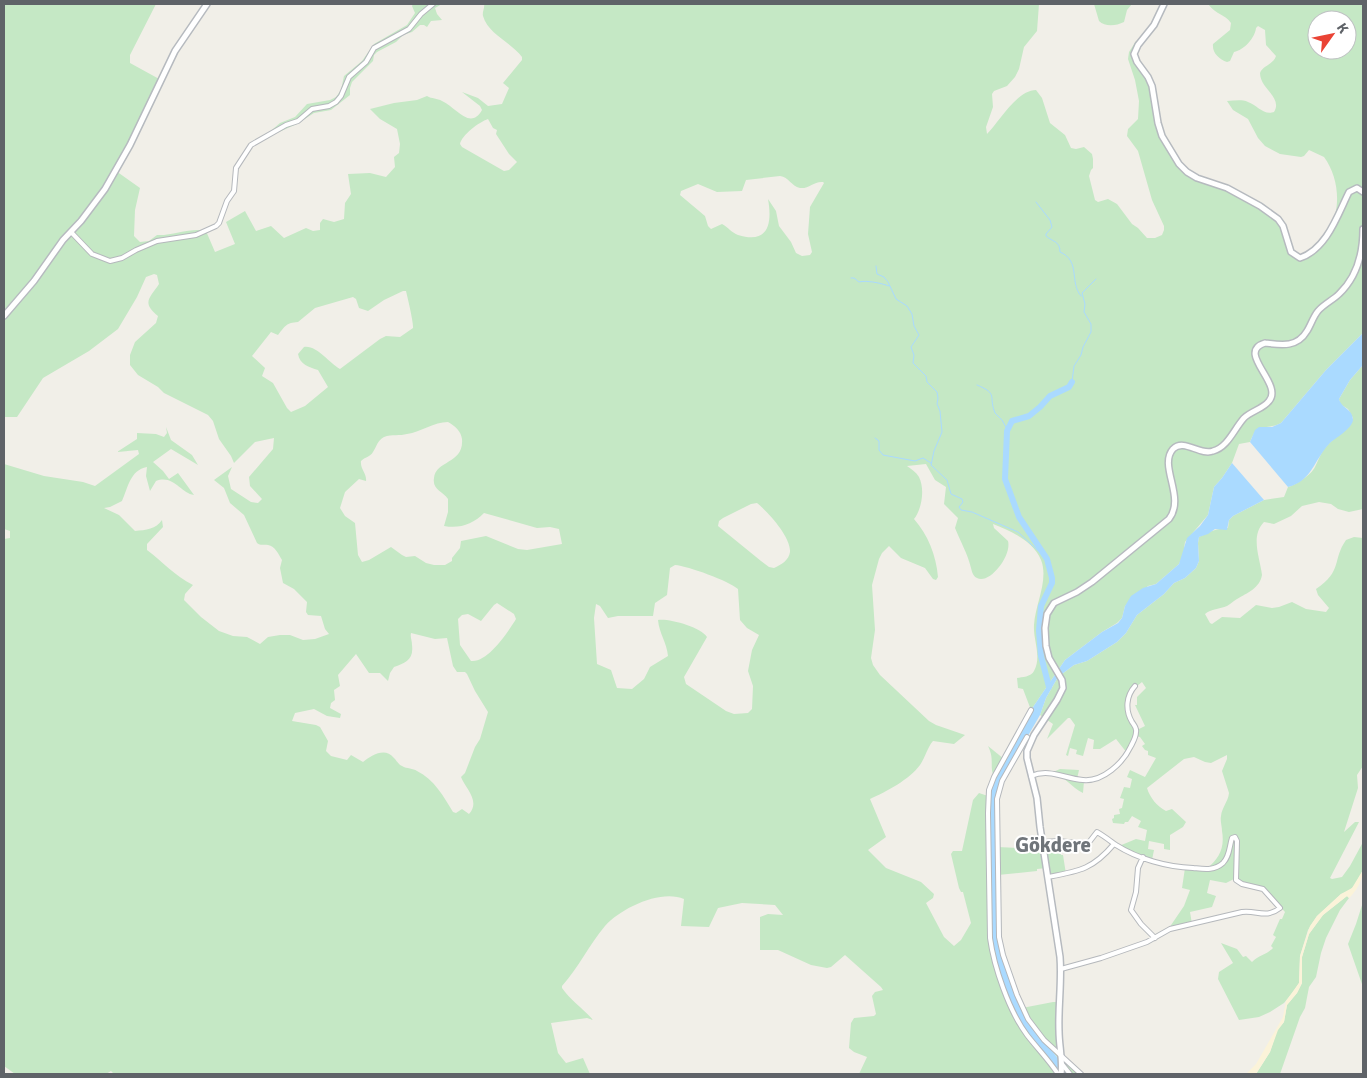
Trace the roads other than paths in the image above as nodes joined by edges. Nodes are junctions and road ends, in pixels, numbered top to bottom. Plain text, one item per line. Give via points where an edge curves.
1 (208, 4) edge
2 (433, 4) edge
3 (1164, 4) edge
4 (1363, 192) edge
5 (1363, 229) edge
6 (70, 232) junction
7 (4, 316) edge
8 (1135, 686) dead end
9 (1031, 710) dead end
10 (1025, 736) junction
11 (1031, 776) junction
12 (1043, 842) junction
13 (1114, 844) junction
14 (1143, 857) junction
15 (1048, 877) junction
16 (1155, 938) junction
17 (1061, 969) junction
18 (1009, 975) junction
19 (1001, 977) junction
20 (1062, 1055) junction
21 (1062, 1065) junction
22 (1059, 1074) edge
23 (1070, 1074) edge
24 (1081, 1074) edge

1 - 6 street via 175,51 105,189
2 - 6 street via 409,29 374,48 366,62 349,77 336,102 312,109 298,121 251,145 236,168 234,191 216,226 196,235 157,242 110,261 92,254
3 - 4 street via 1134,54 1152,86 1162,136 1183,169 1197,178 1227,188 1274,216 1283,226 1290,252 1300,258 1314,249 1330,230 1349,192 1357,188
5 - 10 street via 1360,258 1348,282 1316,314 1303,337 1290,344 1277,346 1265,343 1259,346 1257,362 1273,388 1269,402 1244,419 1215,451 1184,446 1173,449 1169,464 1176,502 1169,519 1092,582 1057,601 1049,609 1046,646 1063,688 1037,728
6 - 7 street
8 - 11 street via 1128,695 1128,714 1136,734 1130,749 1111,771 1090,780 1044,772
9 - 10 street
10 - 11 street
10 - 18 street via 1002,781 997,799 999,937
10 - 19 street via 994,776 989,790 990,938
11 - 12 street
12 - 13 street via 1085,844 1097,832
12 - 15 street
13 - 14 street
13 - 15 street via 1092,866
14 - 16 street via 1138,868 1132,910
14 - 16 street via 1174,867 1211,869 1226,859 1235,837 1237,881 1263,889 1280,908 1262,914 1234,914 1170,930
15 - 17 street
16 - 17 street
17 - 20 street via 1059,1022
18 - 19 street
18 - 20 street via 1028,1019 1044,1040
19 - 22 street via 1020,1024
20 - 21 street
20 - 24 street
21 - 22 street
21 - 23 street

